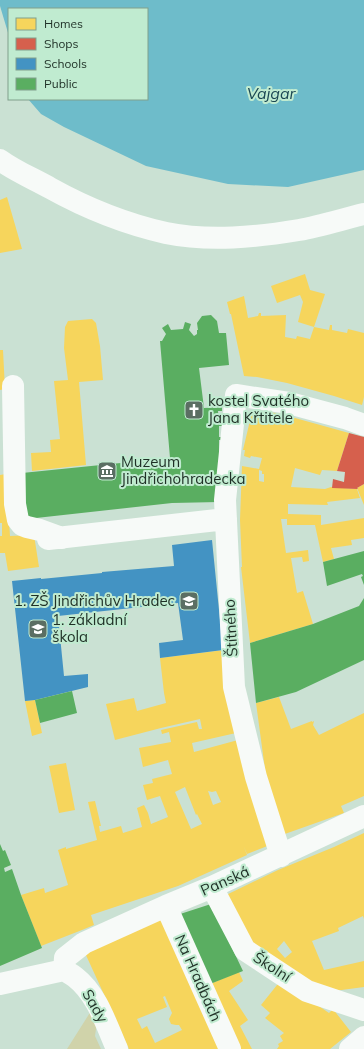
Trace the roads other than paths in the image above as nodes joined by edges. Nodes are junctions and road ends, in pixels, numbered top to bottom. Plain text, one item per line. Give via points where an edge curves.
1 (1, 164) edge
2 (364, 214) edge
3 (13, 386) dead end
4 (364, 425) edge
5 (226, 519) junction
6 (364, 816) edge
7 (281, 856) junction
8 (212, 887) junction
9 (166, 906) junction
10 (64, 970) junction
11 (0, 984) edge
12 (364, 1010) edge
13 (364, 1037) edge
14 (117, 1049) edge
15 (230, 1049) edge
16 (350, 1049) edge

1 - 2 street via 68,198 118,219 167,233 195,237 255,236 301,230
3 - 5 street via 15,504 18,520 22,525 40,530 53,539
4 - 5 street, Štítného via 289,403 236,395 225,500
5 - 7 street, Štítného via 234,687 256,777
6 - 7 street, Panská
7 - 8 street, Panská
8 - 9 street, Panská
8 - 12 street, Školní via 245,950 307,991
9 - 10 street, Panská via 84,943 65,958
9 - 15 street, Na Hradbách
10 - 11 street
10 - 14 street, Sady via 74,976 91,994
13 - 16 street

